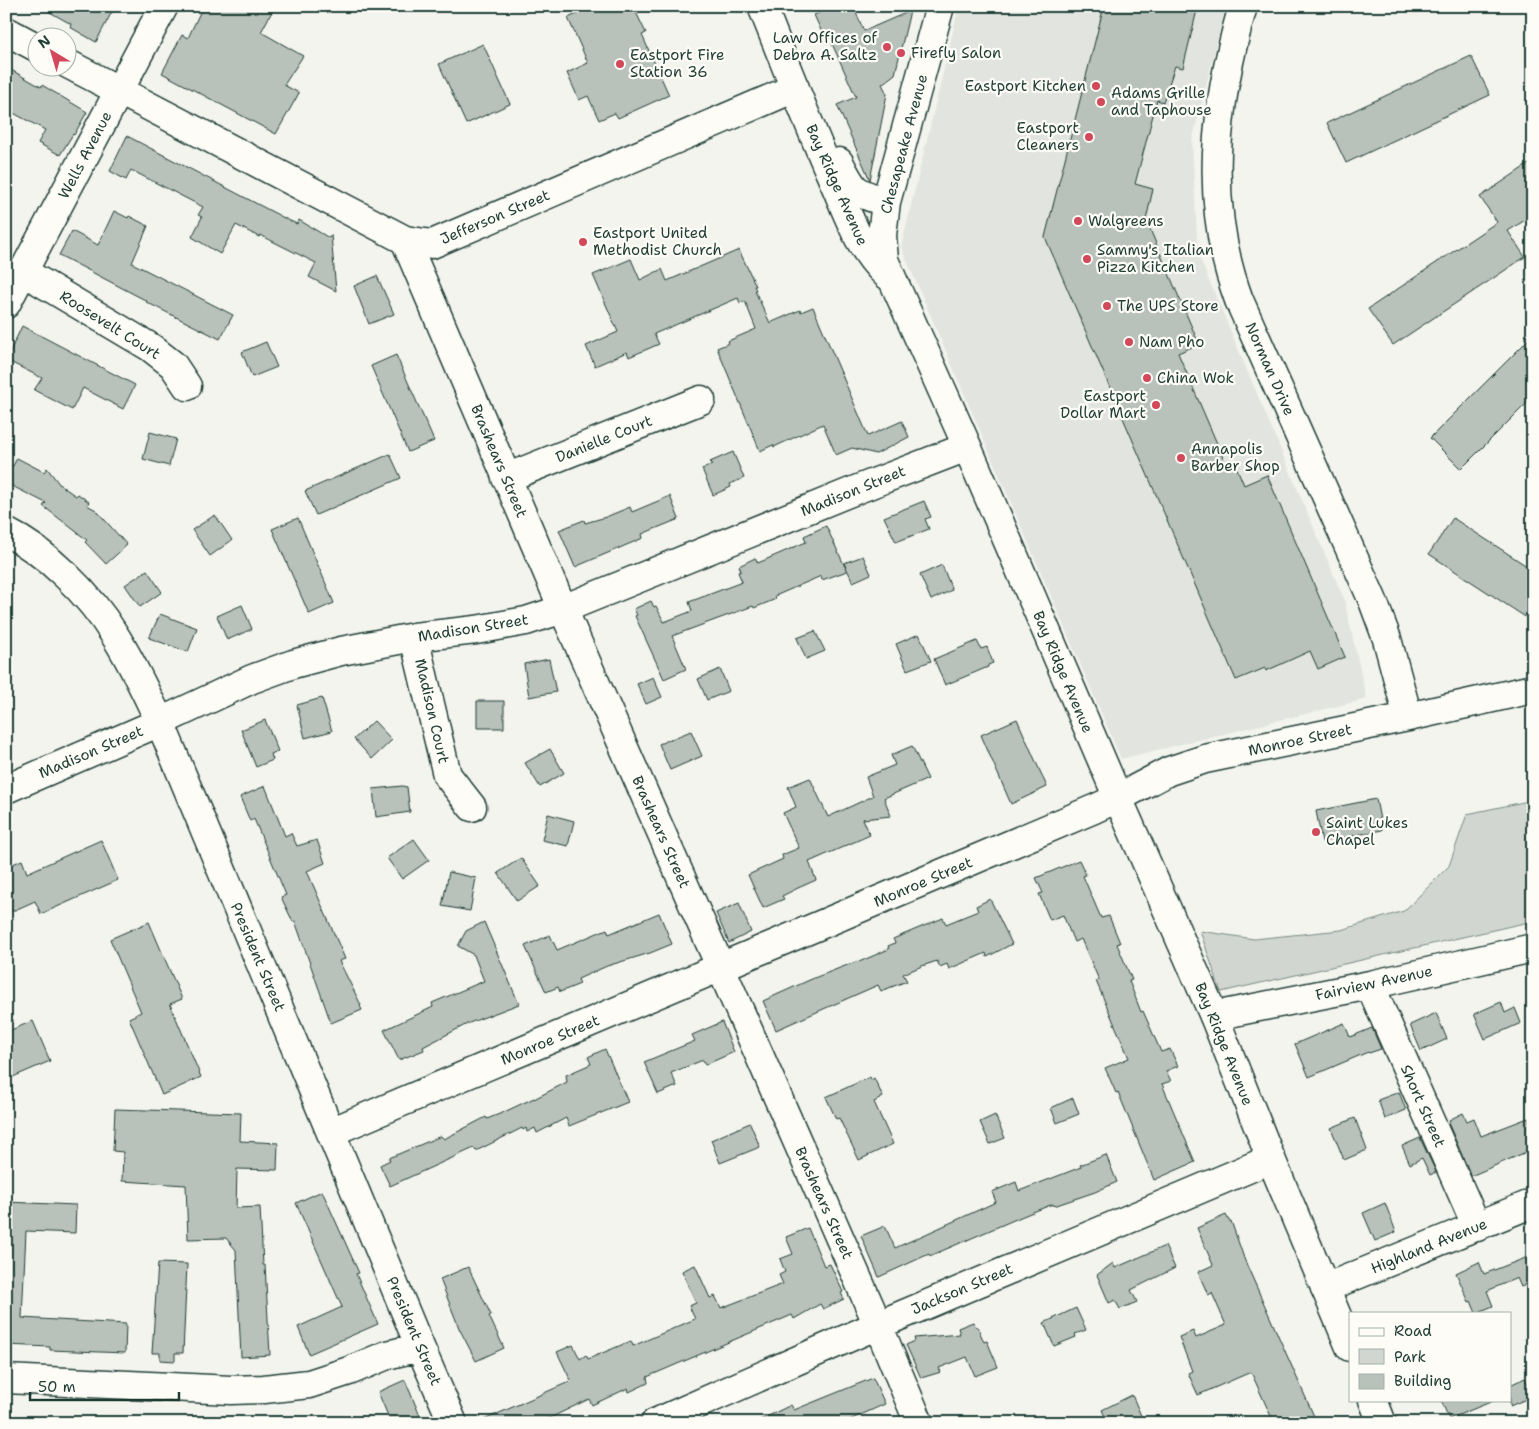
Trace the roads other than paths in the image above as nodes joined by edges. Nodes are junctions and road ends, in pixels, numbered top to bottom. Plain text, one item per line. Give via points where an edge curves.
1 (164, 6) edge
2 (762, 6) edge
3 (940, 6) edge
4 (1244, 6) edge
5 (6, 31) edge
6 (28, 43) edge
7 (78, 69) edge
8 (795, 88) junction
9 (119, 92) junction
10 (815, 139) junction
11 (886, 202) junction
12 (405, 240) junction
13 (24, 272) junction
14 (895, 282) junction
15 (6, 304) edge
16 (187, 386) dead end
17 (701, 400) dead end
18 (967, 446) junction
19 (506, 478) junction
20 (6, 532) edge
21 (563, 609) junction
22 (414, 637) junction
23 (1533, 689) edge
24 (1408, 717) junction
25 (160, 722) junction
26 (6, 789) edge
27 (1118, 798) junction
28 (472, 807) dead end
29 (1533, 948) edge
30 (722, 968) junction
31 (1370, 985) junction
32 (1214, 1016) junction
33 (331, 1132) junction
34 (1271, 1159) junction
35 (1533, 1203) edge
36 (1477, 1227) junction
37 (1325, 1288) junction
38 (878, 1325) junction
39 (1349, 1345) edge
40 (420, 1347) junction
41 (6, 1379) edge
42 (1374, 1402) edge
43 (453, 1423) edge
44 (655, 1423) edge
45 (919, 1423) edge
46 (1382, 1423) edge

1 - 9 street, Wells Avenue
2 - 8 street, Bay Ridge Avenue
3 - 11 street, Chesapeake Avenue
4 - 24 street, Norman Drive via 1221,109 1216,150 1219,219 1229,266 1239,300 1373,602 1387,639
5 - 6 street
7 - 9 street, Jefferson Street
8 - 10 street, Bay Ridge Avenue
8 - 12 street, Jefferson Street via 453,236 432,244
9 - 12 street, Jefferson Street
9 - 13 street, Wells Avenue
10 - 11 street via 834,152 861,195
10 - 14 street, Bay Ridge Avenue via 859,238 874,263
11 - 14 street, Chesapeake Avenue via 883,252
12 - 19 street, Brashears Street
13 - 15 street, Wells Avenue
13 - 16 street, Roosevelt Court via 150,347 172,365
14 - 18 street, Bay Ridge Avenue
17 - 19 street, Danielle Court
18 - 21 street, Madison Street
18 - 27 street, Bay Ridge Avenue
19 - 21 street, Brashears Street
20 - 25 street, President Street via 57,566 86,598 113,633
21 - 22 street, Madison Street via 476,630
21 - 30 street, Brashears Street
22 - 25 street, Madison Street via 293,664 252,679
22 - 28 street, Madison Court via 447,775
23 - 24 street, Monroe Street
24 - 27 street, Monroe Street via 1205,759 1169,771
25 - 26 street, Madison Street
25 - 33 street, President Street
27 - 30 street, Monroe Street
27 - 32 street, Bay Ridge Avenue
29 - 31 street, Fairview Avenue
30 - 33 street, Monroe Street
30 - 38 street, Brashears Street
31 - 32 street, Fairview Avenue
31 - 36 street, Short Street
32 - 34 street, Bay Ridge Avenue
33 - 40 street, President Street
34 - 37 street, Bay Ridge Avenue
34 - 38 street, Jackson Street
35 - 36 street, Highland Avenue
36 - 37 street, Highland Avenue
37 - 39 street, Bay Ridge Avenue
38 - 44 street, Jackson Street
38 - 45 street, Brashears Street
40 - 41 street via 387,1355 309,1384 264,1389
40 - 43 street, President Street
42 - 46 street

